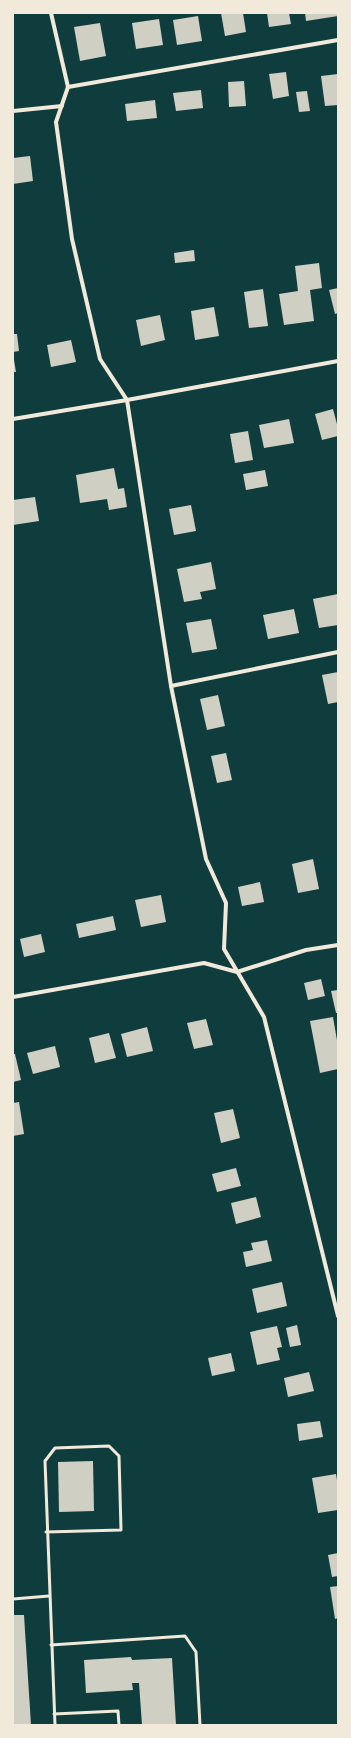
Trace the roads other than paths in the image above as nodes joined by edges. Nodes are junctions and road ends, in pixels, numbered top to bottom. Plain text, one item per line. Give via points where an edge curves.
1 (51, 13) edge
2 (338, 40) edge
3 (68, 87) junction
4 (62, 106) junction
5 (13, 111) edge
6 (338, 361) edge
7 (127, 400) junction
8 (13, 419) edge
9 (338, 652) edge
10 (171, 686) junction
11 (338, 945) edge
12 (237, 972) junction
13 (13, 997) edge
14 (338, 1316) edge
15 (46, 1532) junction
16 (49, 1596) junction
17 (13, 1599) edge
18 (51, 1645) junction
19 (54, 1714) junction
20 (55, 1725) edge
21 (119, 1725) edge
22 (200, 1725) edge

1 - 3 street
2 - 3 street
3 - 4 street
4 - 5 street
4 - 7 street via 56,122 72,239 100,359
6 - 7 street
7 - 8 street
7 - 10 street
9 - 10 street
10 - 12 street via 206,859 226,903 224,949
11 - 12 street via 306,950
12 - 13 street via 204,963
12 - 14 street via 264,1018
15 - 15 lane via 44,1461 55,1448 109,1446 119,1456 121,1530
15 - 16 lane
16 - 17 lane
16 - 18 lane
18 - 19 lane
18 - 22 lane via 185,1636 196,1652
19 - 20 lane
19 - 21 lane via 118,1712

